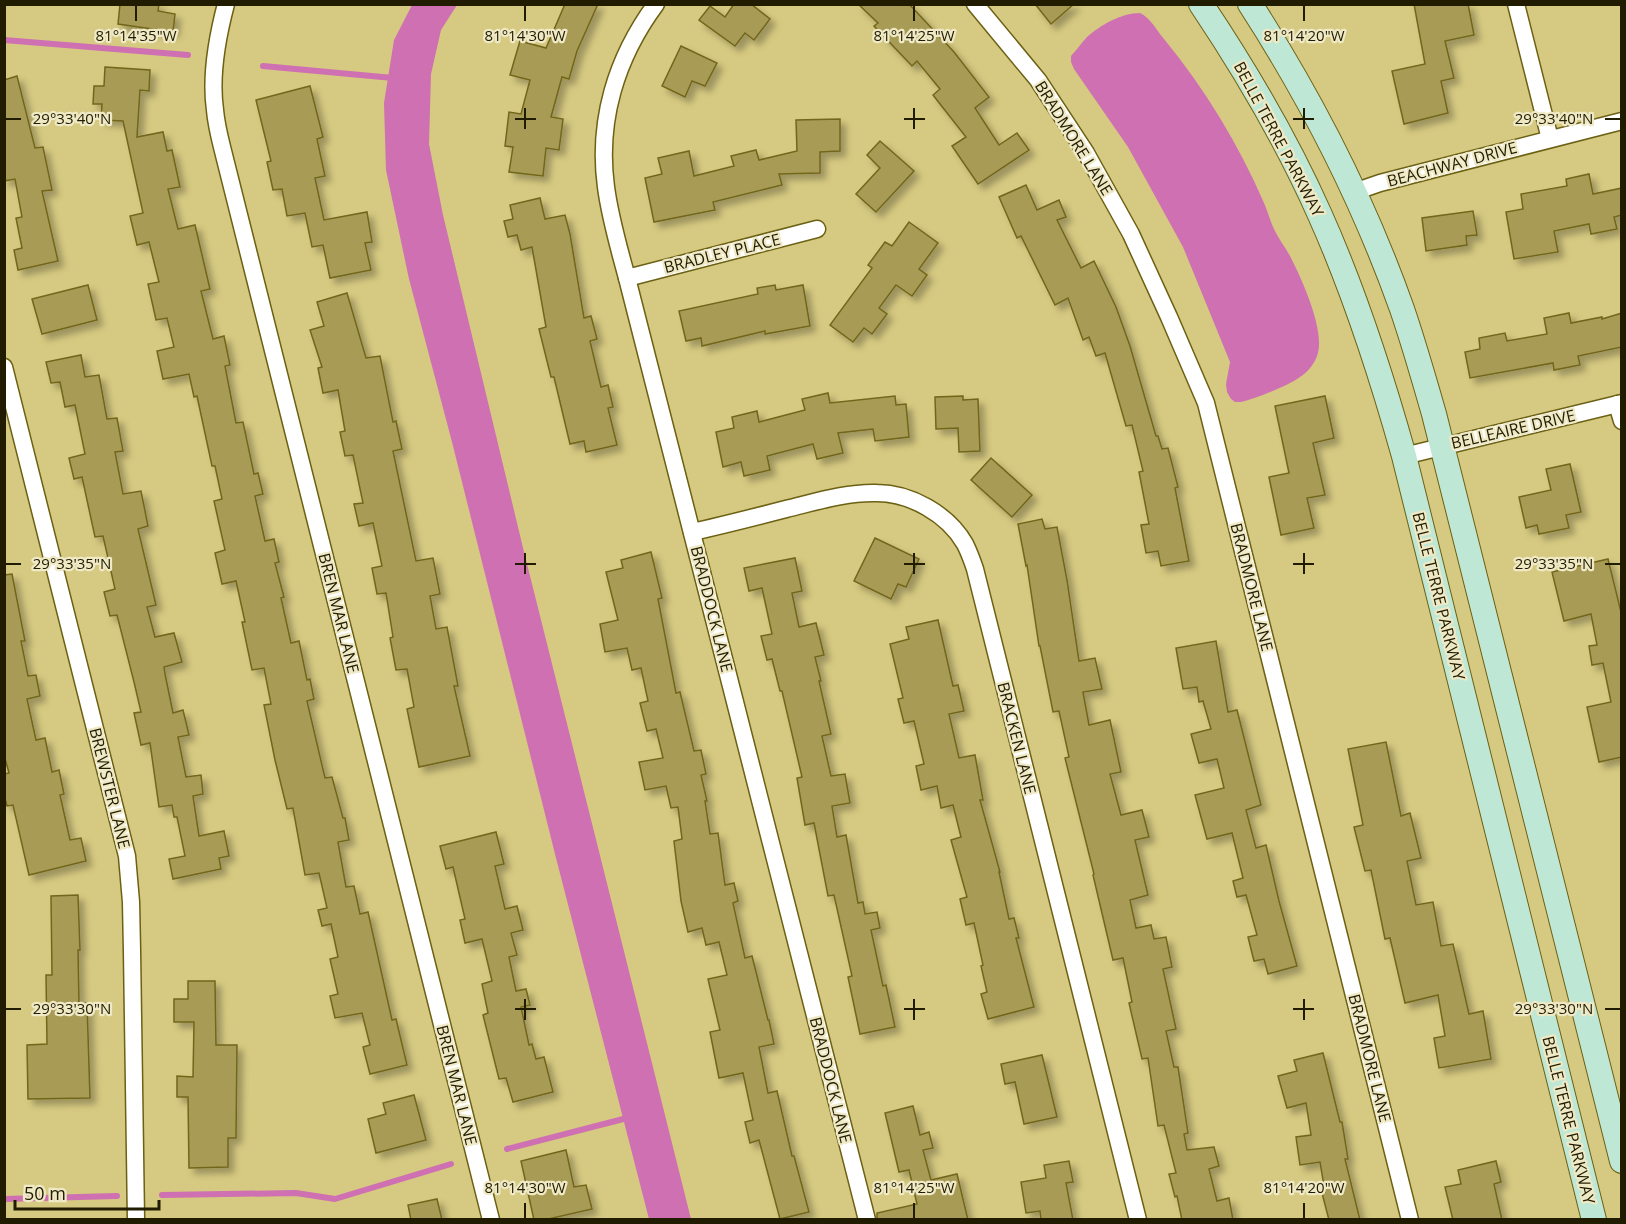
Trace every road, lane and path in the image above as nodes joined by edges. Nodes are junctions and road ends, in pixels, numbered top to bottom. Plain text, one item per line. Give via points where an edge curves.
1 (226, 4) edge
2 (656, 4) edge
3 (975, 4) edge
4 (1201, 4) edge
5 (1250, 4) edge
6 (1516, 4) edge
7 (1622, 121) edge
8 (1550, 139) junction
9 (1354, 192) junction
10 (817, 229) dead end
11 (627, 278) junction
12 (4, 367) edge
13 (1619, 404) edge
14 (1622, 421) edge
15 (1441, 446) junction
16 (1404, 456) junction
17 (692, 532) junction
18 (1622, 1161) edge
19 (136, 1220) edge
20 (491, 1220) edge
21 (867, 1220) edge
22 (1138, 1220) edge
23 (1410, 1220) edge
24 (1594, 1220) edge

1 - 20 street, BREN MAR LANE via 215,57 213,93 222,147
2 - 11 street, BRADDOCK LANE via 618,74 605,129 606,189
3 - 23 street, BRADMORE LANE via 1038,80 1086,153 1131,234 1206,403
4 - 16 main road, BELLE TERRE PARKWAY via 1265,107 1319,213 1362,318
5 - 9 main road via 1287,62
6 - 8 street
7 - 8 street, BEACHWAY DRIVE
8 - 9 street, BEACHWAY DRIVE
9 - 15 main road via 1402,310
10 - 11 street, BRADLEY PLACE
11 - 17 street, BRADDOCK LANE
12 - 19 street, BREWSTER LANE via 127,856 132,931
13 - 14 street
13 - 15 street, BELLEAIRE DRIVE
15 - 16 street, BELLEAIRE DRIVE
15 - 18 main road
16 - 24 main road, BELLE TERRE PARKWAY
17 - 21 street, BRADDOCK LANE
17 - 22 street, BRACKEN LANE via 875,492 924,506 941,517 964,542 975,569

